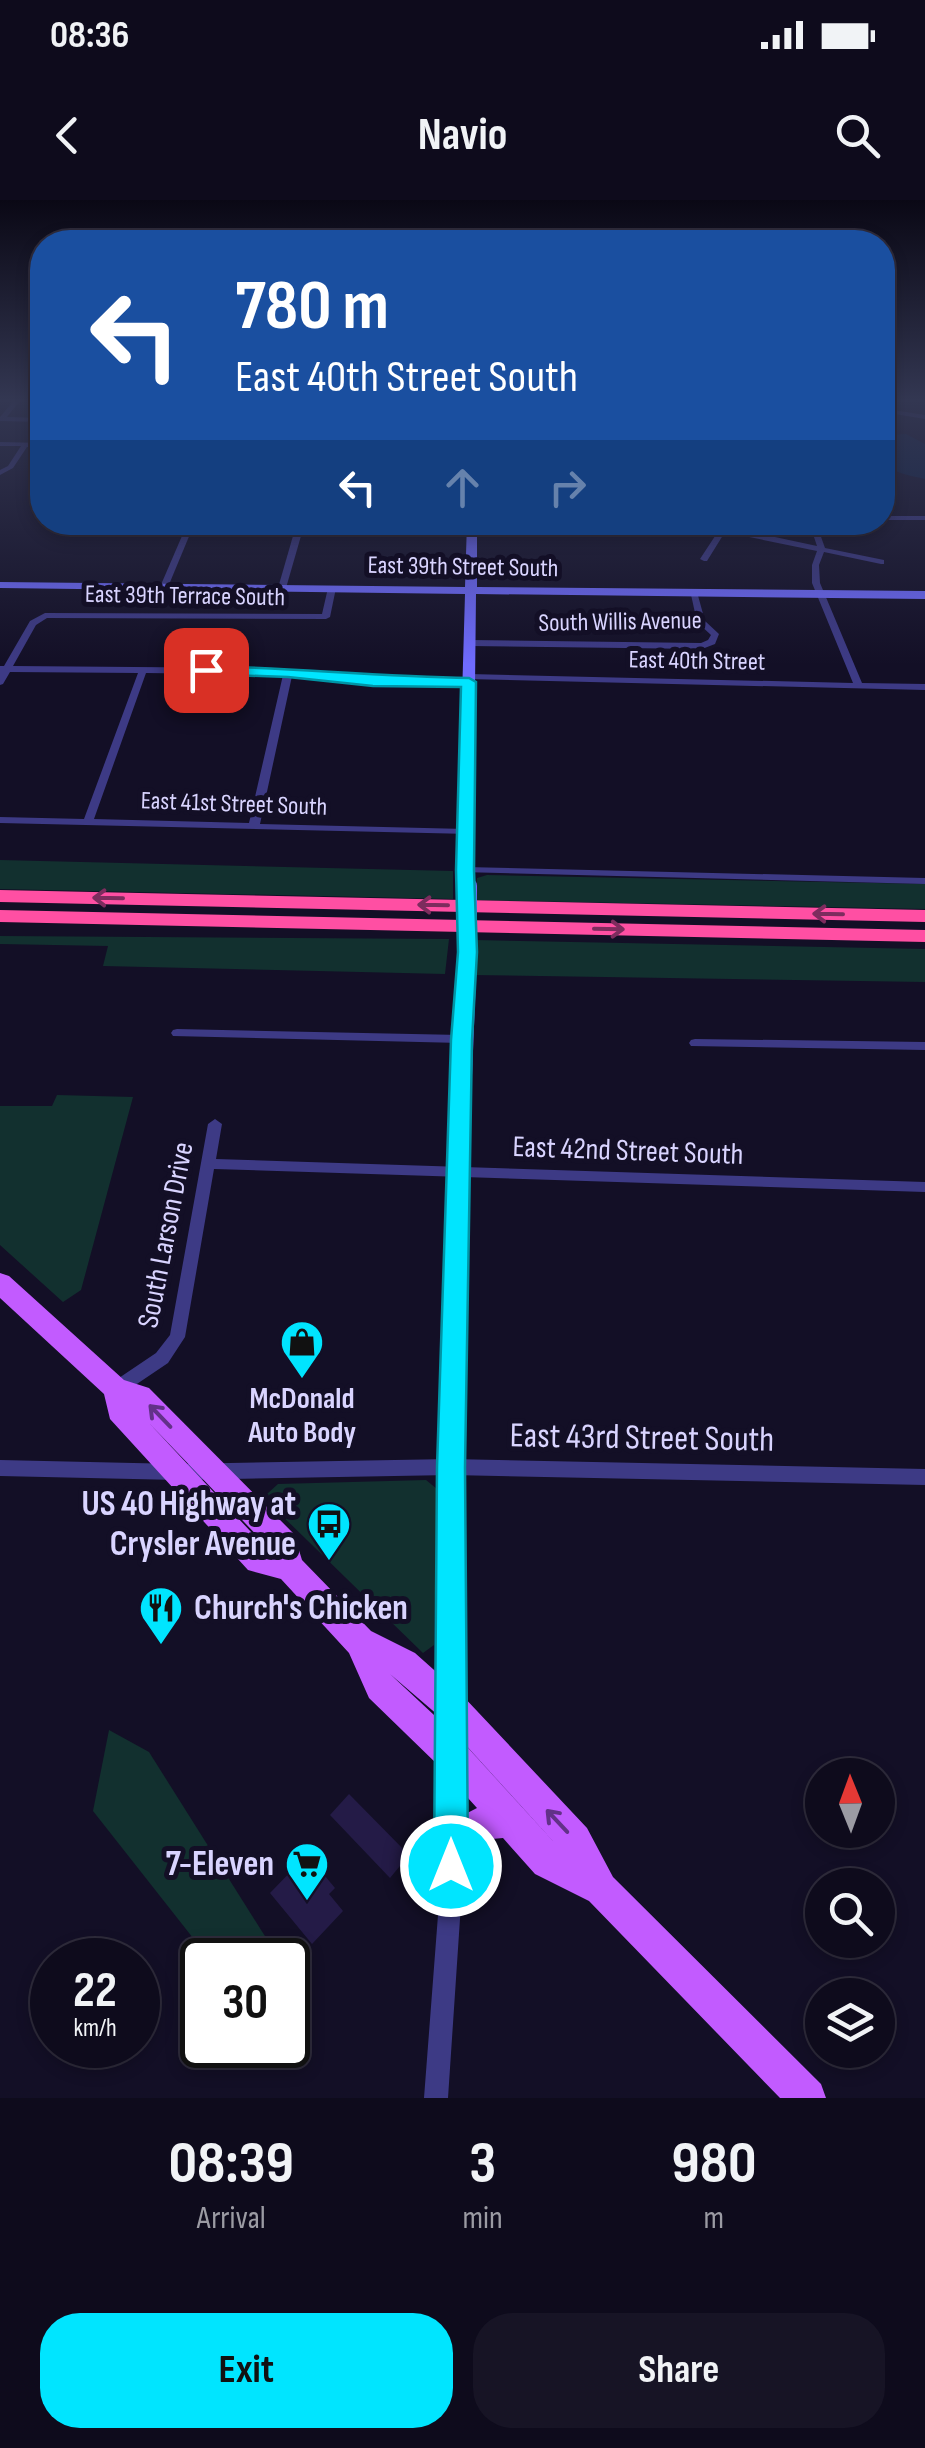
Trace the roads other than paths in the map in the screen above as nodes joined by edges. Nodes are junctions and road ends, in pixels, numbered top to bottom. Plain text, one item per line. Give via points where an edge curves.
1 (895, 518) edge
2 (925, 518) edge
3 (186, 535) edge
4 (297, 535) edge
5 (472, 535) edge
6 (719, 535) edge
7 (757, 535) edge
8 (818, 535) edge
9 (824, 549) junction
10 (704, 559) dead end
11 (882, 562) dead end
12 (0, 585) edge
13 (164, 587) junction
14 (282, 588) junction
15 (332, 588) junction
16 (470, 589) junction
17 (693, 592) junction
18 (822, 594) junction
19 (925, 595) edge
20 (470, 643) junction
21 (4, 669) edge
22 (143, 670) junction
23 (288, 672) junction
24 (469, 680) junction
25 (0, 682) edge
26 (858, 684) junction
27 (925, 688) edge
28 (0, 820) edge
29 (88, 822) junction
30 (254, 825) junction
31 (466, 832) junction
32 (467, 878) junction
33 (925, 880) edge
34 (0, 896) edge
35 (0, 916) edge
36 (925, 916) edge
37 (411, 926) junction
38 (0, 930) edge
39 (925, 936) edge
40 (177, 1033) dead end
41 (461, 1040) junction
42 (696, 1043) dead end
43 (925, 1046) edge
44 (215, 1124) dead end
45 (210, 1164) junction
46 (458, 1174) junction
47 (925, 1187) edge
48 (0, 1283) edge
49 (116, 1388) junction
50 (451, 1467) junction
51 (0, 1468) edge
52 (178, 1472) junction
53 (214, 1472) junction
54 (925, 1477) edge
55 (288, 1567) junction
56 (360, 1642) junction
57 (450, 1705) junction
58 (451, 1754) junction
59 (510, 1821) junction
60 (451, 1842) junction
61 (601, 1889) junction
62 (436, 2098) edge
63 (807, 2098) edge

1 - 2 street
3 - 13 street
4 - 14 street
5 - 16 main road
6 - 10 street
7 - 9 street
8 - 9 street
9 - 11 street
9 - 18 street via 813,572
12 - 13 main road, East 39th Street South
13 - 14 main road, East 39th Street South
14 - 15 main road, East 39th Street South
15 - 16 main road, East 39th Street South
15 - 21 street, East 39th Terrace South via 326,618 45,615 33,622
16 - 17 main road, East 39th Street South
16 - 20 main road
17 - 18 main road, East 39th Street South
17 - 20 street, South Willis Avenue via 701,622 715,634 702,646
18 - 19 main road, East 39th Street South
18 - 26 street
20 - 24 main road
21 - 22 street, East 40th Street
21 - 25 street
22 - 23 street, East 40th Street
22 - 29 street
23 - 24 street, East 40th Street via 373,682
23 - 30 street
24 - 26 street, East 40th Street
24 - 31 main road
26 - 27 street, East 40th Street
28 - 29 street, East 41st Street South
29 - 30 street, East 41st Street South
30 - 31 street, East 41st Street South
31 - 32 main road
32 - 33 street
32 - 41 main road, bridge
36 -> 34 highway
35 - 37 highway
37 - 38 highway
37 -> 39 highway
40 - 41 street
41 - 46 main road
42 - 43 street
44 - 45 street, South Larson Drive
45 - 46 street, East 42nd Street South
45 - 49 street, South Larson Drive via 177,1337 162,1358
46 - 47 street, East 42nd Street South
46 - 50 main road
48 - 49 main road
49 - 52 main road via 120,1411
53 -> 49 main road via 140,1396
50 - 53 street, East 43rd Street South
50 - 54 street, East 43rd Street South
50 - 57 main road
51 - 52 street, East 43rd Street South
52 - 53 street, East 43rd Street South
52 - 55 main road via 258,1560
53 - 55 main road via 284,1544
55 - 56 main road
56 - 57 main road via 404,1664
56 - 58 main road via 380,1687
57 - 58 main road
61 -> 57 main road via 574,1840
58 - 59 main road
58 - 60 street
59 - 60 main road via 467,1826
59 - 61 main road via 547,1862
60 - 62 street
61 - 63 main road

